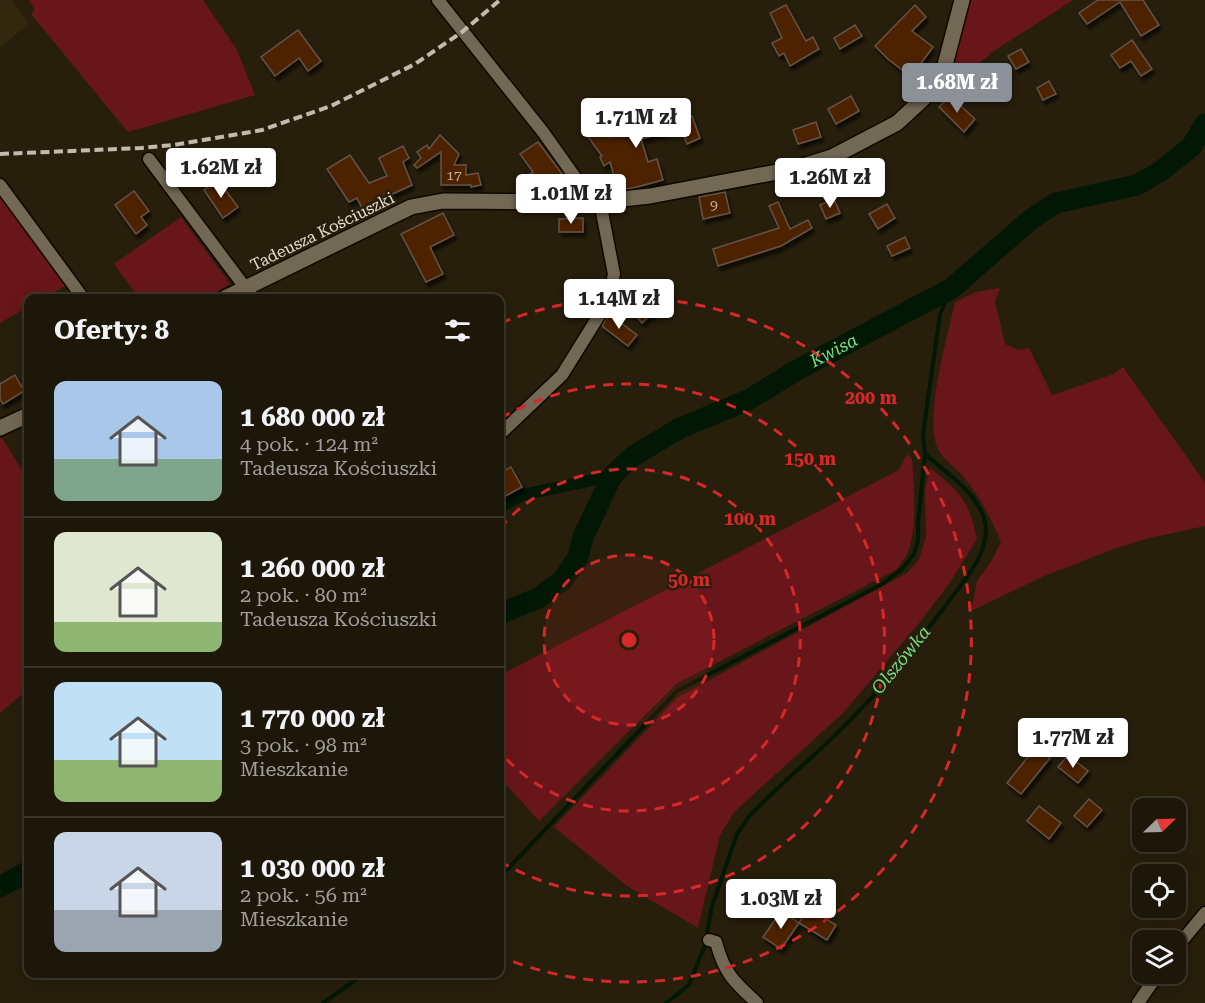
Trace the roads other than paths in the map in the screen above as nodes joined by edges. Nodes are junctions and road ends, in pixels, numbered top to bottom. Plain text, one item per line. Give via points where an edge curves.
1 (438, 0) edge
2 (961, 2) edge
3 (149, 159) dead end
4 (0, 185) edge
5 (592, 202) junction
6 (80, 294) edge
7 (249, 294) edge
8 (24, 417) edge
9 (0, 428) edge
10 (504, 430) edge
11 (1205, 913) edge
12 (1186, 936) edge
13 (709, 940) dead end
14 (1151, 984) edge
15 (757, 1003) edge
16 (1138, 1003) edge

1 - 5 street via 543,132
2 - 5 main road, Tadeusza Kościuszki via 945,65 924,99 897,123 847,150 806,165 650,196
3 - 7 street
4 - 6 street
5 - 7 main road, Tadeusza Kościuszki via 443,201 411,207
5 - 10 street via 614,274 608,301 562,375
8 - 9 main road
11 - 12 street
13 - 15 street via 716,942 722,964
14 - 16 street

